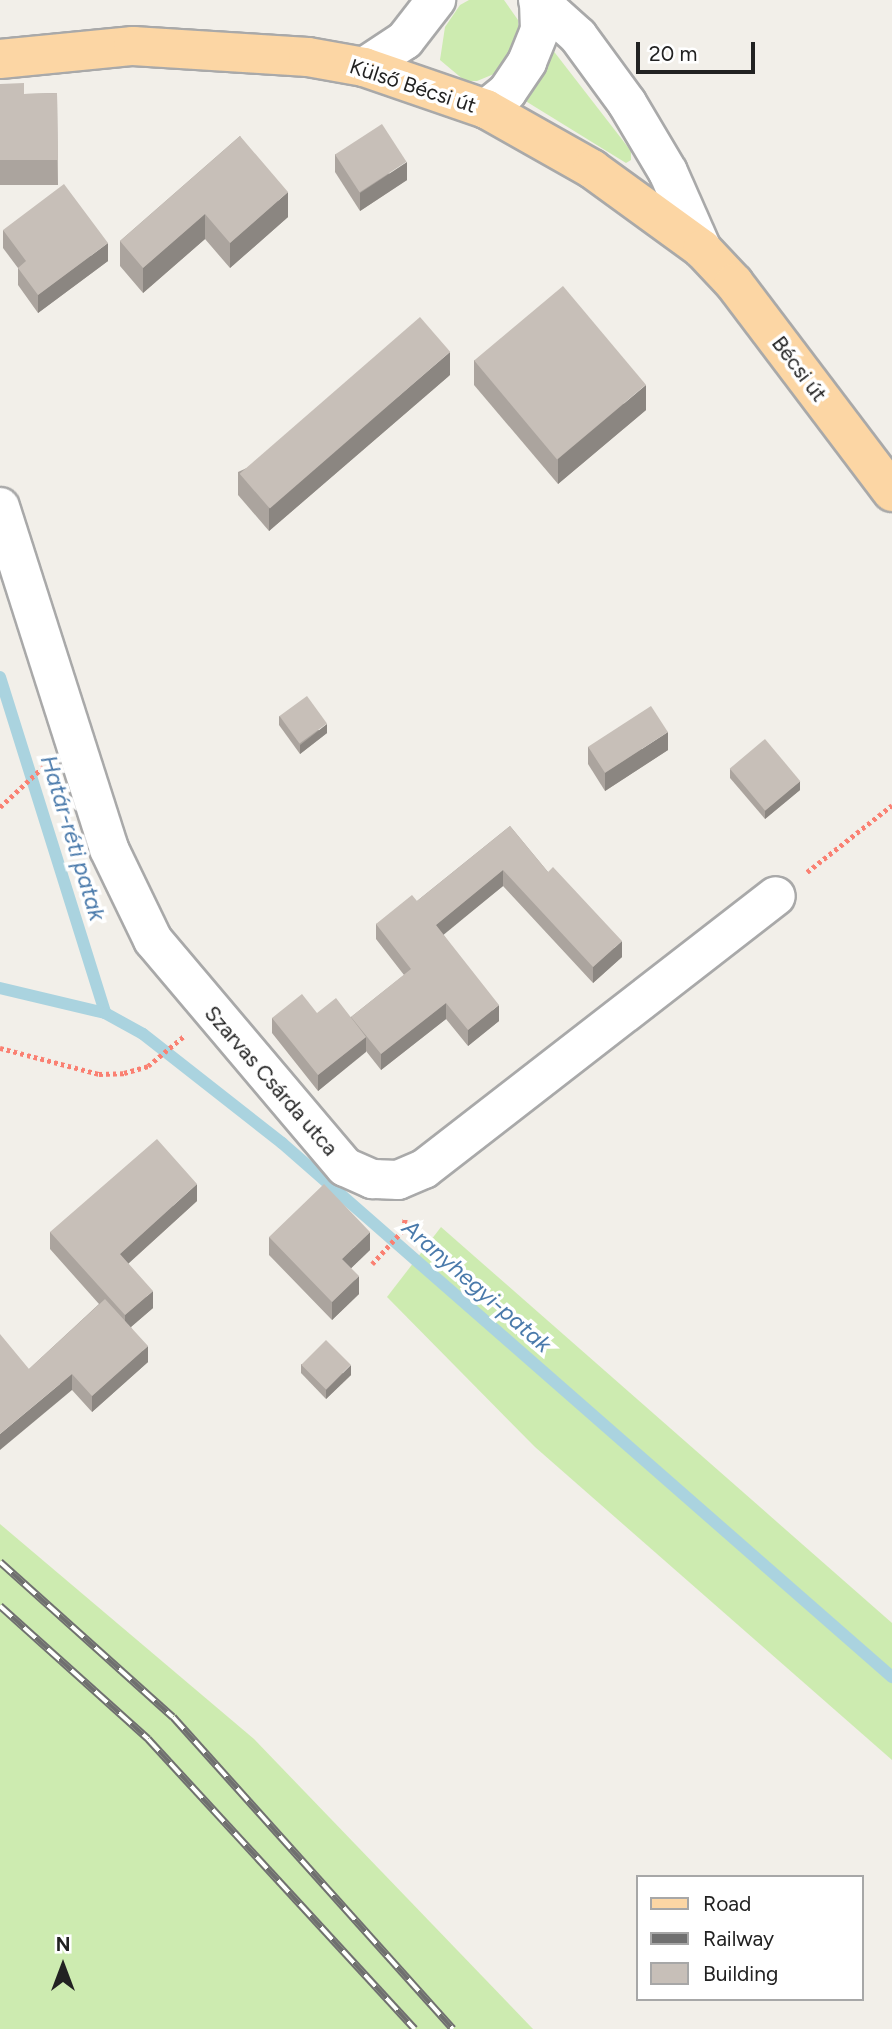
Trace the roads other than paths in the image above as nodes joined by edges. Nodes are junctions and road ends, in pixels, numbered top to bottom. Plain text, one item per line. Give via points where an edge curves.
1 (436, 0) edge
2 (539, 0) edge
3 (405, 40) junction
4 (0, 60) edge
5 (363, 67) junction
6 (413, 82) junction
7 (486, 109) junction
8 (702, 249) junction
9 (892, 492) edge
10 (0, 508) edge
11 (776, 896) road end

1 - 3 street
2 - 7 street via 540,30 527,62 507,92
2 - 8 street via 578,36 627,103 668,172
3 - 5 street
3 - 6 street
4 - 5 main road, Külső Bécsi út via 132,46 295,56
5 - 6 main road, Külső Bécsi út
6 - 7 main road, Külső Bécsi út
7 - 8 main road, Külső Bécsi út via 592,169
8 - 9 main road, Bécsi út via 734,283
10 - 11 street, Szarvas Csárda utca via 109,849 153,940 345,1167 372,1179 398,1180 424,1168

